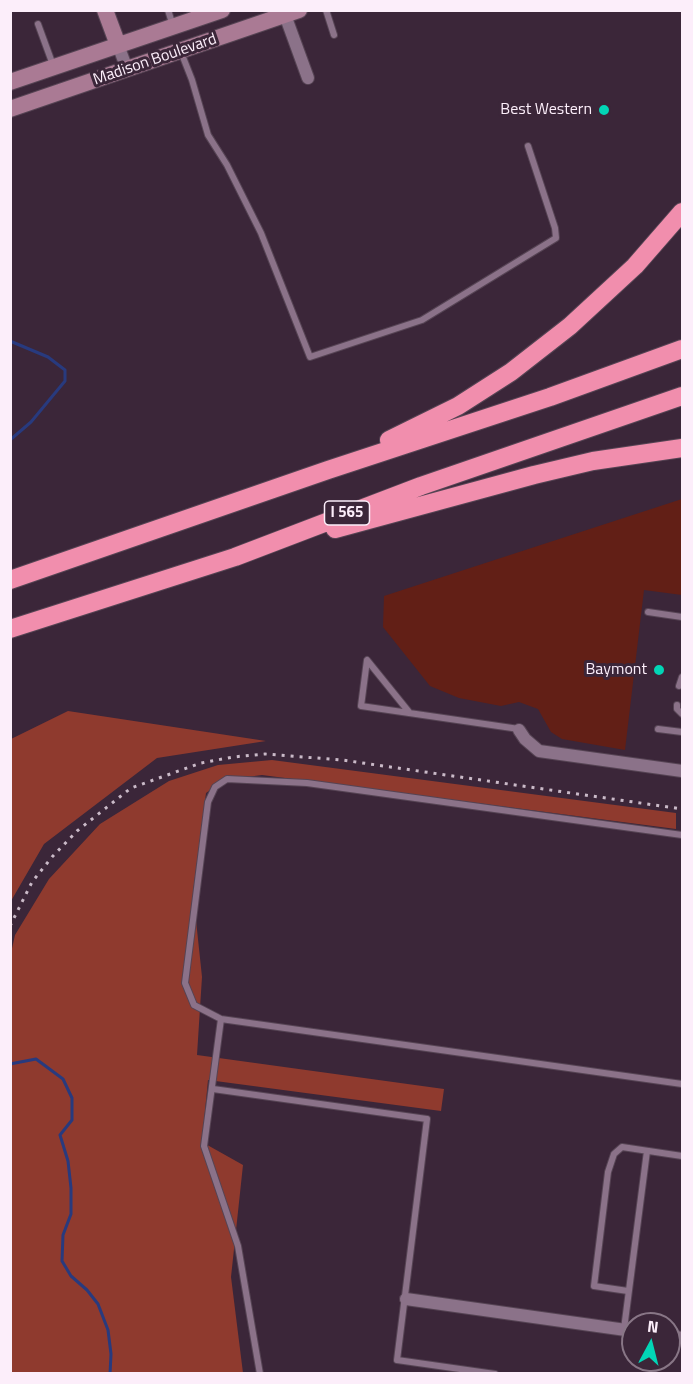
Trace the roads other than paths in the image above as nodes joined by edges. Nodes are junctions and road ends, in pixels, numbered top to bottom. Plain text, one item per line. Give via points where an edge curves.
1 (105, 10) edge
2 (222, 10) edge
3 (228, 10) edge
4 (326, 10) edge
5 (292, 13) edge
6 (171, 18) edge
7 (38, 24) dead end
8 (236, 32) junction
9 (334, 35) dead end
10 (118, 45) junction
11 (181, 51) junction
12 (54, 67) junction
13 (127, 69) junction
14 (308, 78) dead end
15 (10, 82) edge
16 (13, 109) edge
17 (528, 146) dead end
18 (682, 212) edge
19 (682, 349) edge
20 (682, 396) edge
21 (682, 448) edge
22 (328, 470) junction
23 (235, 557) junction
24 (10, 580) edge
25 (648, 612) dead end
26 (682, 617) edge
27 (10, 628) edge
28 (682, 677) edge
29 (679, 686) dead end
30 (677, 705) dead end
31 (409, 712) junction
32 (682, 714) edge
33 (658, 729) dead end
34 (519, 730) joint
35 (682, 732) edge
36 (682, 771) edge
37 (682, 835) edge
38 (221, 1019) junction
39 (682, 1084) edge
40 (213, 1089) junction
41 (647, 1151) junction
42 (682, 1156) edge
43 (628, 1292) junction
44 (406, 1299) junction
45 (628, 1312) edge
46 (621, 1329) edge
47 (260, 1374) edge
48 (495, 1374) edge

1 - 10 main road
2 - 6 main road, Madison Boulevard
3 - 8 main road
4 - 9 lane
5 - 8 main road, Madison Boulevard
5 - 14 street
6 - 10 main road, Madison Boulevard
7 - 12 lane
8 - 11 main road, Madison Boulevard
10 - 12 main road, Madison Boulevard
10 - 13 street
11 - 13 main road, Madison Boulevard
11 - 17 lane via 208,135 261,233 310,357 422,320 556,238
12 - 15 main road, Madison Boulevard
13 - 16 main road, Madison Boulevard
18 - 22 highway via 635,266 570,326 511,372 458,406
19 - 22 highway
20 - 23 highway, I 565 via 421,486
21 - 23 highway via 593,461 534,475
22 - 24 highway
23 - 27 highway, I 565
25 - 26 lane
28 - 29 lane
30 - 32 lane
31 - 31 lane via 381,678 367,660 361,706
31 - 34 lane
33 - 35 lane
34 - 36 street via 539,751
37 - 38 lane via 307,783 227,779 215,787 208,802 185,983 194,1005
38 - 39 lane
38 - 40 lane
40 - 44 lane via 427,1119
40 - 47 lane via 204,1146 238,1246
41 - 42 lane
41 - 43 lane
41 - 43 lane via 622,1147 614,1154 608,1172 594,1286
43 - 45 lane
44 - 46 street
44 - 48 lane via 397,1360

